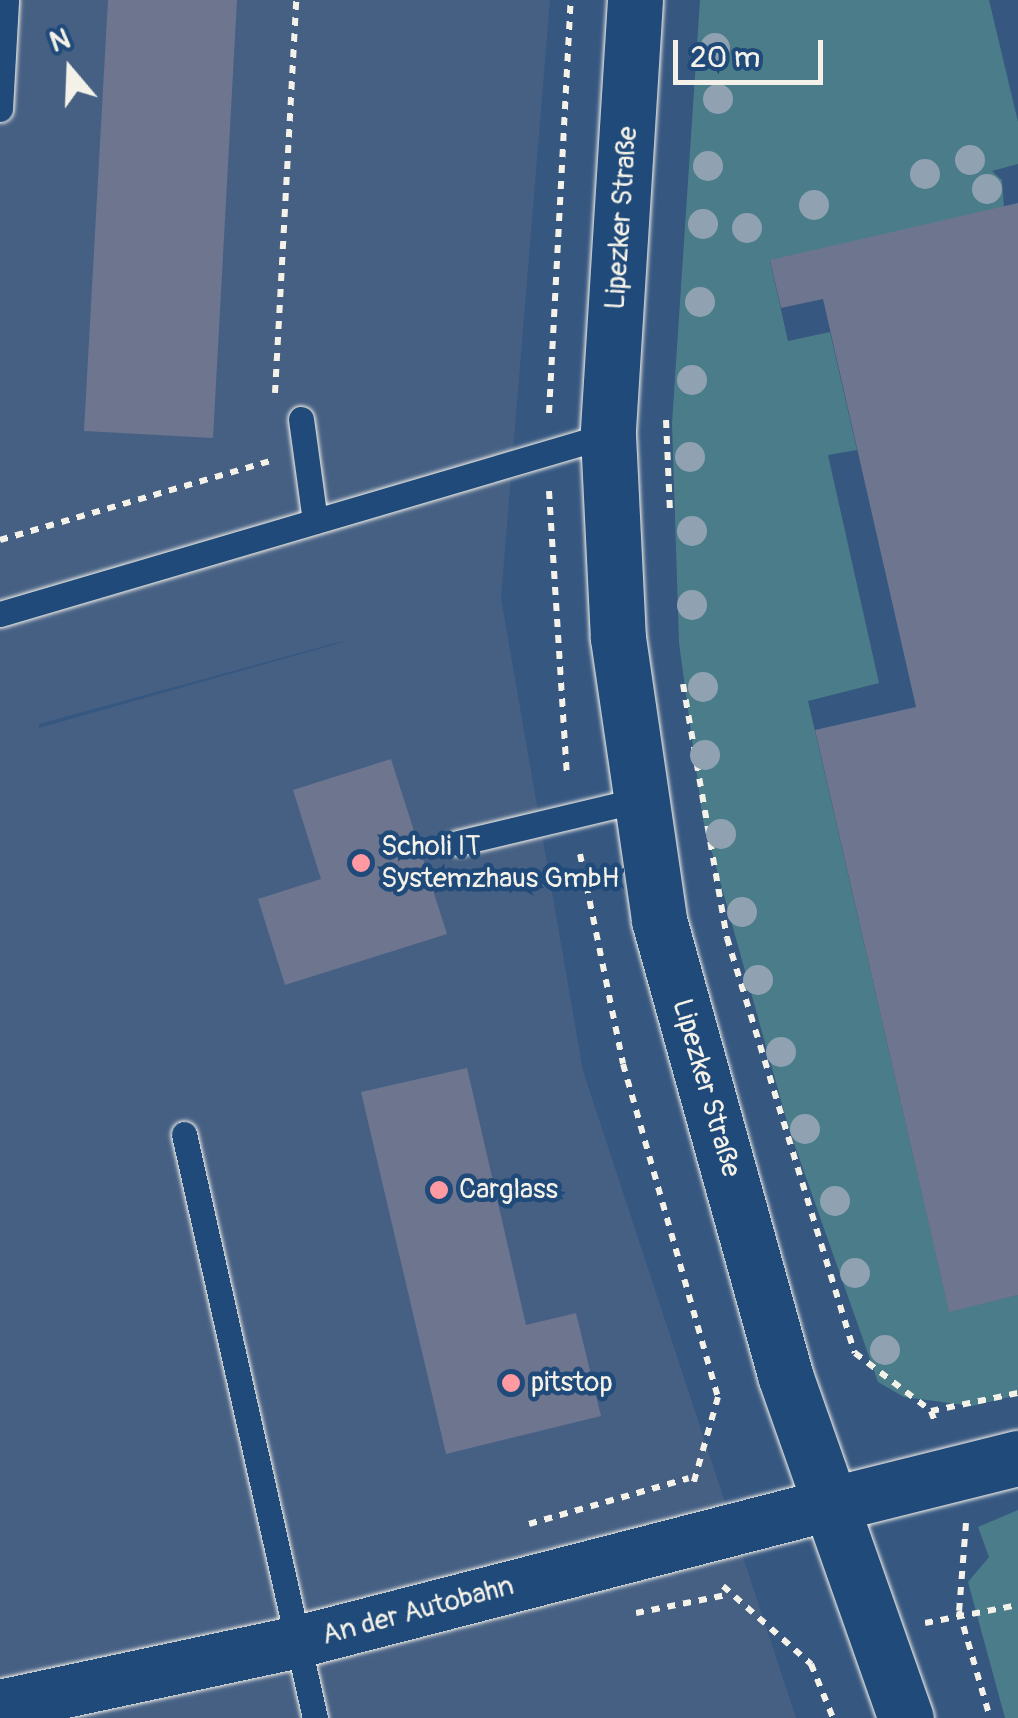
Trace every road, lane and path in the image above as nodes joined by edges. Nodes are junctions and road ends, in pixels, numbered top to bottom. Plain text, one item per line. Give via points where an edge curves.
1 (6, 0) edge
2 (296, 0) edge
3 (636, 0) edge
4 (0, 109) edge
5 (274, 403) dead end
6 (666, 415) dead end
7 (301, 420) dead end
8 (608, 435) junction
9 (272, 442) dead end
10 (316, 521) junction
11 (670, 534) dead end
12 (0, 540) edge
13 (0, 614) edge
14 (680, 671) dead end
15 (642, 798) junction
16 (458, 843) dead end
17 (184, 1134) dead end
18 (1018, 1392) edge
19 (931, 1411) junction
20 (1018, 1458) edge
21 (953, 1473) junction
22 (833, 1504) junction
23 (1018, 1605) edge
24 (959, 1611) junction
25 (298, 1642) junction
26 (0, 1706) edge
27 (315, 1718) edge
28 (906, 1718) edge
29 (990, 1718) edge

1 - 4 lane
2 - 5 path
3 - 8 main road, Lipezker Straße
6 - 11 path
7 - 10 lane
8 - 10 lane
8 - 15 main road, Lipezker Straße via 618,638
9 - 12 path via 272,460
10 - 13 lane
14 - 19 path via 727,938 854,1353
15 - 16 lane
15 - 22 main road, Lipezker Straße via 659,920 786,1375
17 - 25 lane
18 - 19 path
19 - 21 path
20 - 21 main road
21 - 22 main road
21 - 24 path via 971,1540
22 - 25 street, An der Autobahn
22 - 28 main road, Lipezker Straße
23 - 24 path
24 - 29 path
25 - 26 street, An der Autobahn
25 - 27 lane

